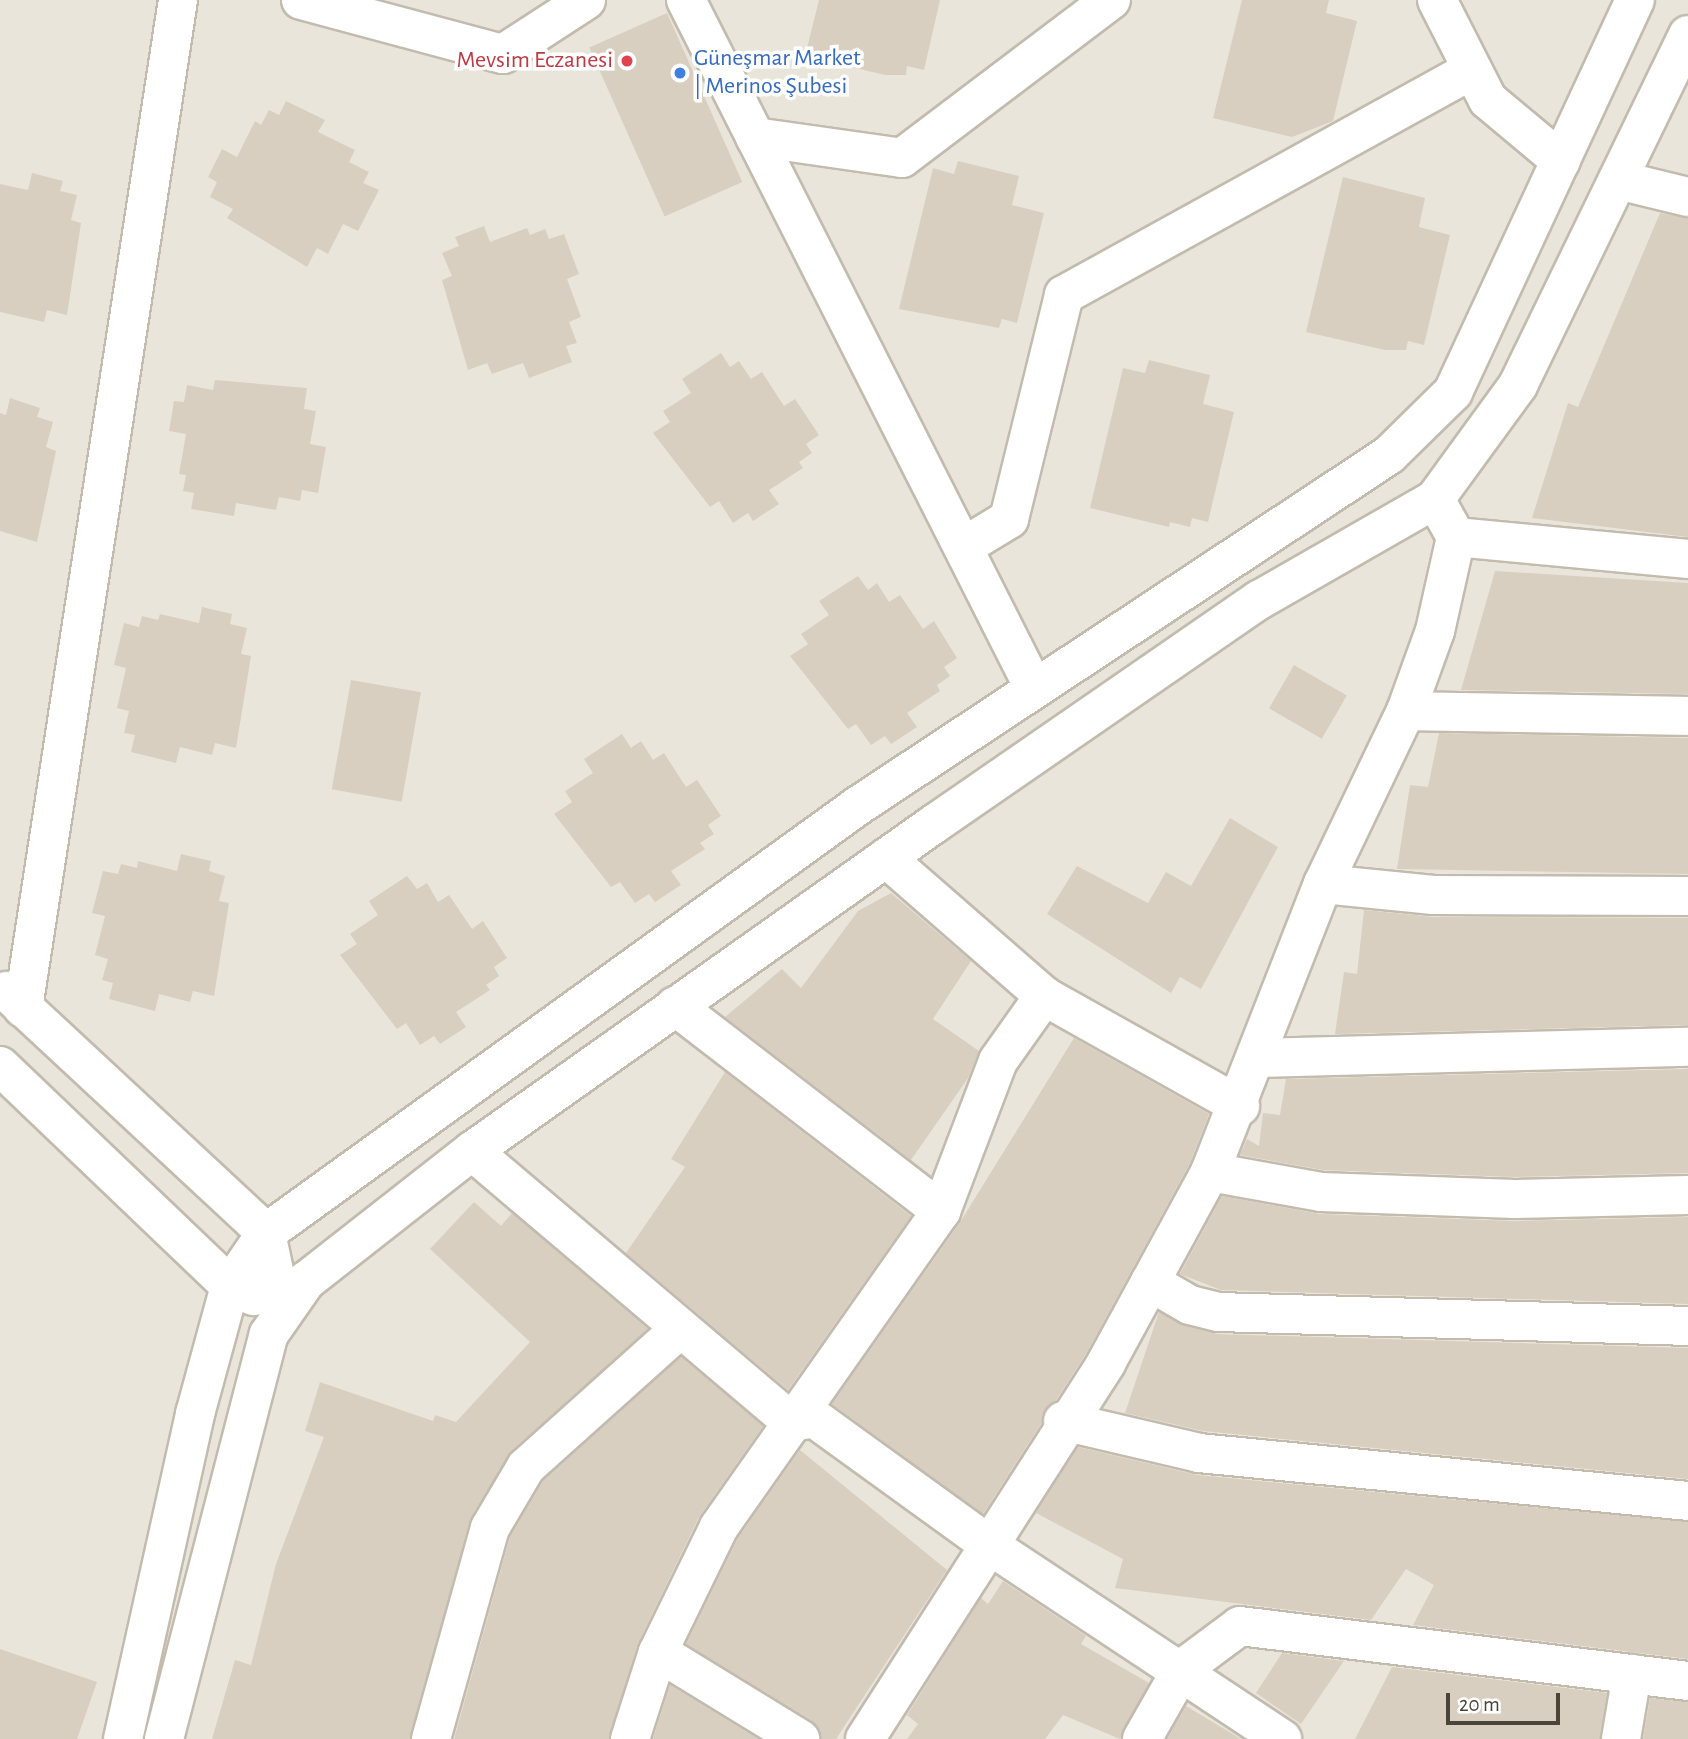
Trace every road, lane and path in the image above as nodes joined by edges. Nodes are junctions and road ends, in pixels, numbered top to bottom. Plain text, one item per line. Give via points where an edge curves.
1 (178, 0) edge
2 (301, 0) edge
3 (586, 0) edge
4 (686, 0) edge
5 (1111, 0) edge
6 (1437, 0) edge
7 (1635, 0) edge
8 (1688, 35) edge
9 (1472, 70) junction
10 (755, 137) junction
11 (1561, 161) junction
12 (1618, 180) junction
13 (1688, 197) edge
14 (1435, 499) junction
15 (1456, 537) junction
16 (963, 547) junction
17 (1688, 559) edge
18 (1034, 688) junction
19 (1406, 711) junction
20 (1688, 716) edge
21 (886, 858) junction
22 (1323, 884) junction
23 (1688, 896) edge
24 (1044, 996) junction
25 (12, 997) edge
26 (675, 1006) junction
27 (1688, 1047) edge
28 (1258, 1058) junction
29 (0, 1066) edge
30 (1240, 1106) junction
31 (472, 1151) junction
32 (1210, 1172) junction
33 (1688, 1195) edge
34 (940, 1211) junction
35 (266, 1233) junction
36 (1150, 1282) junction
37 (230, 1286) junction
38 (282, 1308) junction
39 (1688, 1326) edge
40 (680, 1329) junction
41 (1063, 1421) junction
42 (792, 1422) junction
43 (1688, 1500) edge
44 (992, 1547) junction
45 (658, 1652) junction
46 (1182, 1669) junction
47 (1632, 1674) junction
48 (1688, 1681) edge
49 (123, 1739) edge
50 (164, 1739) edge
51 (431, 1739) edge
52 (630, 1739) edge
53 (800, 1739) edge
54 (865, 1739) edge
55 (1142, 1739) edge
56 (1282, 1739) edge
57 (1621, 1739) edge

1 - 25 street
2 - 3 street via 503,54
4 - 10 street
5 - 10 street via 902,158
6 - 9 street
7 - 11 street
8 - 12 street
9 - 11 street via 1488,100
9 - 16 street via 1064,295 1009,519
10 - 16 street
11 - 18 street via 1452,393 1390,455
12 - 13 street
12 - 14 street via 1518,385
14 - 15 street
14 - 21 street via 1259,600
15 - 17 street
15 - 19 street via 1435,631
16 - 18 street
18 - 35 street via 859,805
19 - 20 street
19 - 22 street
21 - 24 street
21 - 26 street
22 - 23 street via 1433,895
22 - 28 street
24 - 30 street
24 - 34 street via 998,1061
25 - 35 street
26 - 31 street
26 - 34 street
27 - 28 street
28 - 30 street
29 - 37 street
30 - 32 street
31 - 38 street via 306,1281
31 - 40 street
32 - 33 street via 1321,1192 1515,1199
32 - 36 street
34 - 42 street
35 - 37 street
35 - 38 street
36 - 39 street via 1190,1306 1219,1312
36 - 41 street via 1106,1363
37 - 38 street
37 - 49 street via 195,1414
38 - 50 street via 269,1334
40 - 42 street
40 - 51 street via 526,1467 490,1528
41 - 43 street via 1199,1453
41 - 44 street
42 - 44 street via 814,1418
42 - 45 street via 719,1527
44 - 46 street
44 - 54 street
45 - 52 street
45 - 53 street
46 - 47 street via 1240,1626
46 - 55 street
46 - 56 street
47 - 48 street
47 - 57 street

